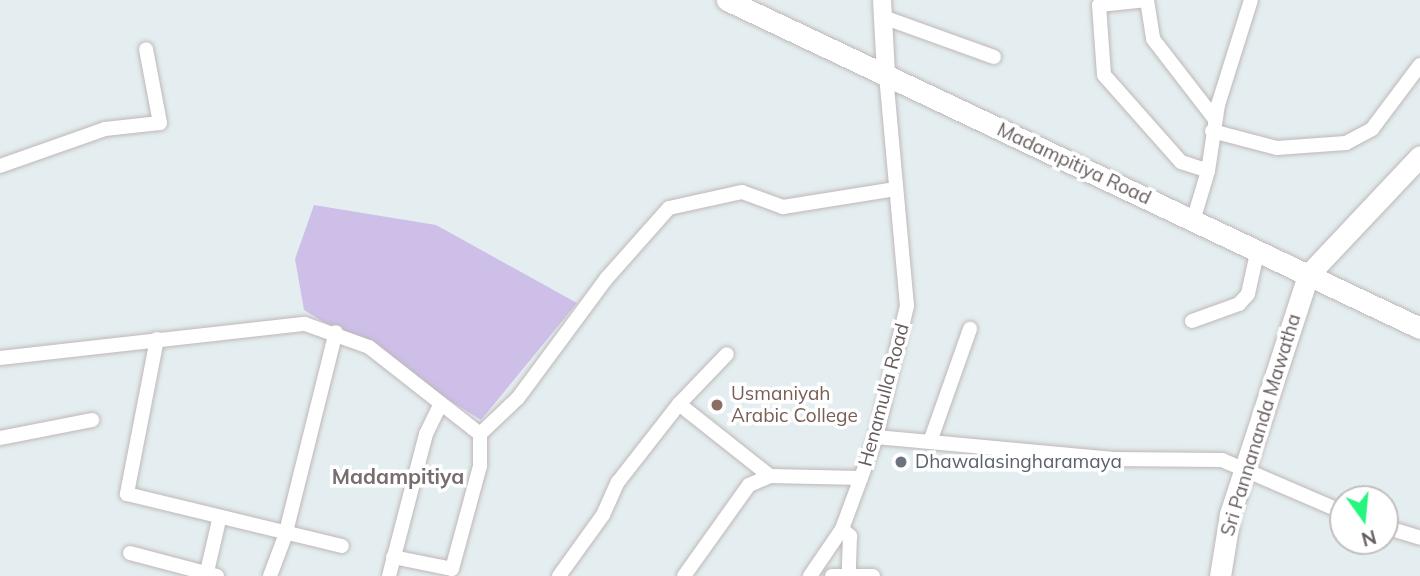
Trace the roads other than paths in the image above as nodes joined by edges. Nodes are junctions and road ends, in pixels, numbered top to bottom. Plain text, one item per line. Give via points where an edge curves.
1 (727, 0) edge
2 (1147, 0) edge
3 (1251, 0) edge
4 (882, 9) edge
5 (146, 49) dead end
6 (994, 57) dead end
7 (1420, 65) edge
8 (886, 75) junction
9 (1213, 125) junction
10 (1420, 156) edge
11 (0, 166) edge
12 (1208, 171) junction
13 (896, 189) junction
14 (1193, 220) junction
15 (1257, 253) junction
16 (1308, 275) junction
17 (1192, 321) dead end
18 (970, 328) dead end
19 (1420, 328) edge
20 (337, 332) junction
21 (157, 339) junction
22 (727, 354) dead end
23 (0, 358) edge
24 (441, 403) junction
25 (679, 404) junction
26 (92, 420) dead end
27 (480, 434) junction
28 (876, 437) junction
29 (0, 438) edge
30 (931, 439) junction
31 (1244, 471) junction
32 (770, 476) junction
33 (861, 478) junction
34 (1329, 506) edge
35 (219, 520) junction
36 (842, 529) junction
37 (1399, 531) edge
38 (285, 536) junction
39 (1420, 538) edge
40 (342, 546) dead end
41 (130, 553) dead end
42 (393, 557) junction
43 (849, 573) junction
44 (210, 575) edge
45 (270, 576) edge
46 (389, 576) edge
47 (559, 576) edge
48 (684, 576) edge
49 (810, 576) edge
50 (832, 576) edge
51 (873, 576) edge
52 (1220, 576) edge

1 - 8 main road, Madampitiya Road
2 - 9 street via 1153,39
2 - 12 street via 1099,5 1104,75 1181,162
3 - 9 street
4 - 6 street
4 - 8 street
5 - 11 street via 160,123 105,128
7 - 9 street via 1372,129 1346,143 1277,148
8 - 13 street, Henamulla Road
8 - 14 main road, Madampitiya Road
9 - 12 street
10 - 16 main road
12 - 14 street
13 - 27 street via 783,207 742,192 669,208 606,278 518,398
13 - 28 street, Henamulla Road via 907,306
14 - 15 main road, Madampitiya Road
15 - 16 main road, Madampitiya Road
15 - 17 street via 1248,295 1239,304
16 - 19 main road, Madampitiya Road
16 - 31 main road, Sri Pannananda Mawatha
18 - 30 street
20 - 21 street via 305,324
20 - 24 street via 369,347
20 - 38 street
21 - 23 street
21 - 35 street via 127,494
22 - 25 street
24 - 27 street
24 - 42 street via 429,424
25 - 32 street
25 - 47 street via 618,482 603,515
26 - 29 street
27 - 42 street via 480,466 452,569
28 - 30 street
28 - 33 street, Henamulla Road
30 - 31 street via 1066,456 1222,460
31 - 34 street
31 - 52 main road, Sri Pannananda Mawatha via 1230,514
32 - 33 street
32 - 48 street via 748,485
33 - 36 street, Henamulla Road
35 - 38 street
35 - 44 street
36 - 43 street via 850,536
36 - 49 street, Henamulla Road
37 - 39 street
38 - 40 street
38 - 45 street
41 - 44 street
42 - 46 street
43 - 50 street
43 - 51 street

